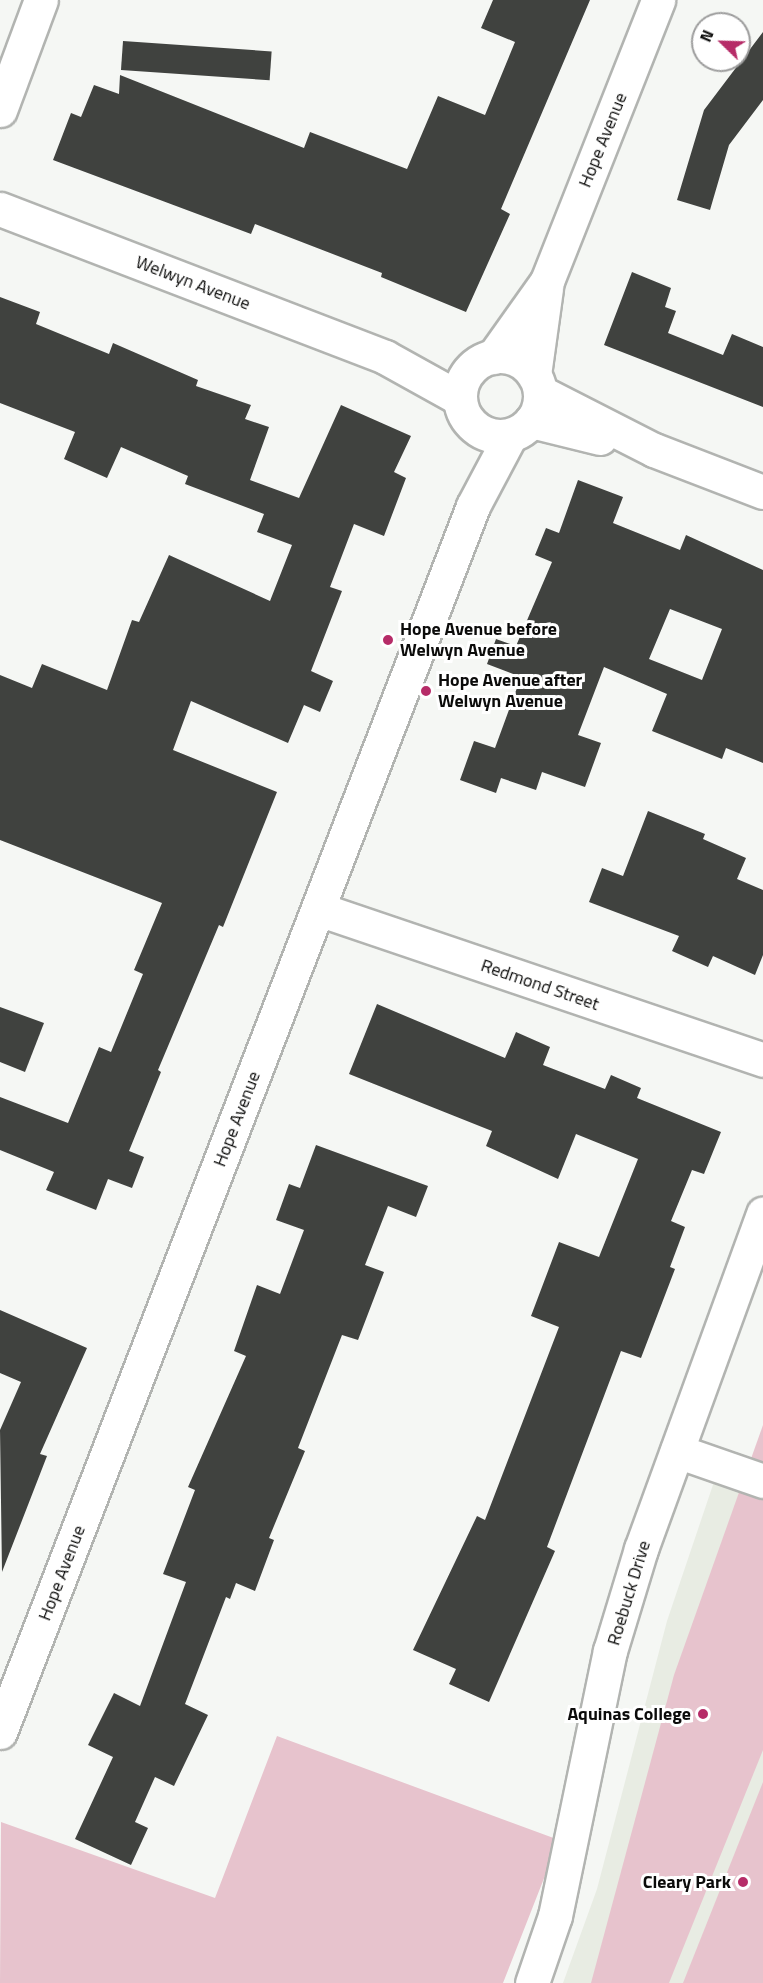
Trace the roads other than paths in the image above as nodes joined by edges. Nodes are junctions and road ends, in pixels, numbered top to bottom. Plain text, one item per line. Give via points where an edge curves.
1 (41, 0) edge
2 (658, 0) edge
3 (0, 110) edge
4 (0, 209) edge
5 (547, 281) junction
6 (385, 357) junction
7 (486, 360) junction
8 (459, 398) junction
9 (529, 406) junction
10 (475, 428) junction
11 (763, 492) edge
12 (473, 506) junction
13 (318, 909) junction
14 (763, 1060) edge
15 (763, 1214) edge
16 (677, 1451) junction
17 (763, 1481) edge
18 (0, 1732) edge
19 (532, 1983) edge

1 - 3 street
2 - 5 street, Hope Avenue
4 - 6 street, Welwyn Avenue
5 - 7 street, Hope Avenue
5 - 9 street, Hope Avenue
6 - 7 street, Welwyn Avenue
6 - 8 street, Welwyn Avenue
7 - 8 street via 464,378
7 - 9 street, Welwyn Avenue via 516,360
8 - 10 street via 466,420
9 - 10 street, Welwyn Avenue via 486,435
9 - 11 street, Welwyn Avenue
9 - 12 street, Hope Avenue
10 - 12 street, Hope Avenue
12 - 13 street, Hope Avenue
13 - 14 street, Redmond Street
13 - 18 street, Hope Avenue
15 - 16 street, Roebuck Drive
16 - 17 street
16 - 19 street, Roebuck Drive via 610,1652 555,1916

